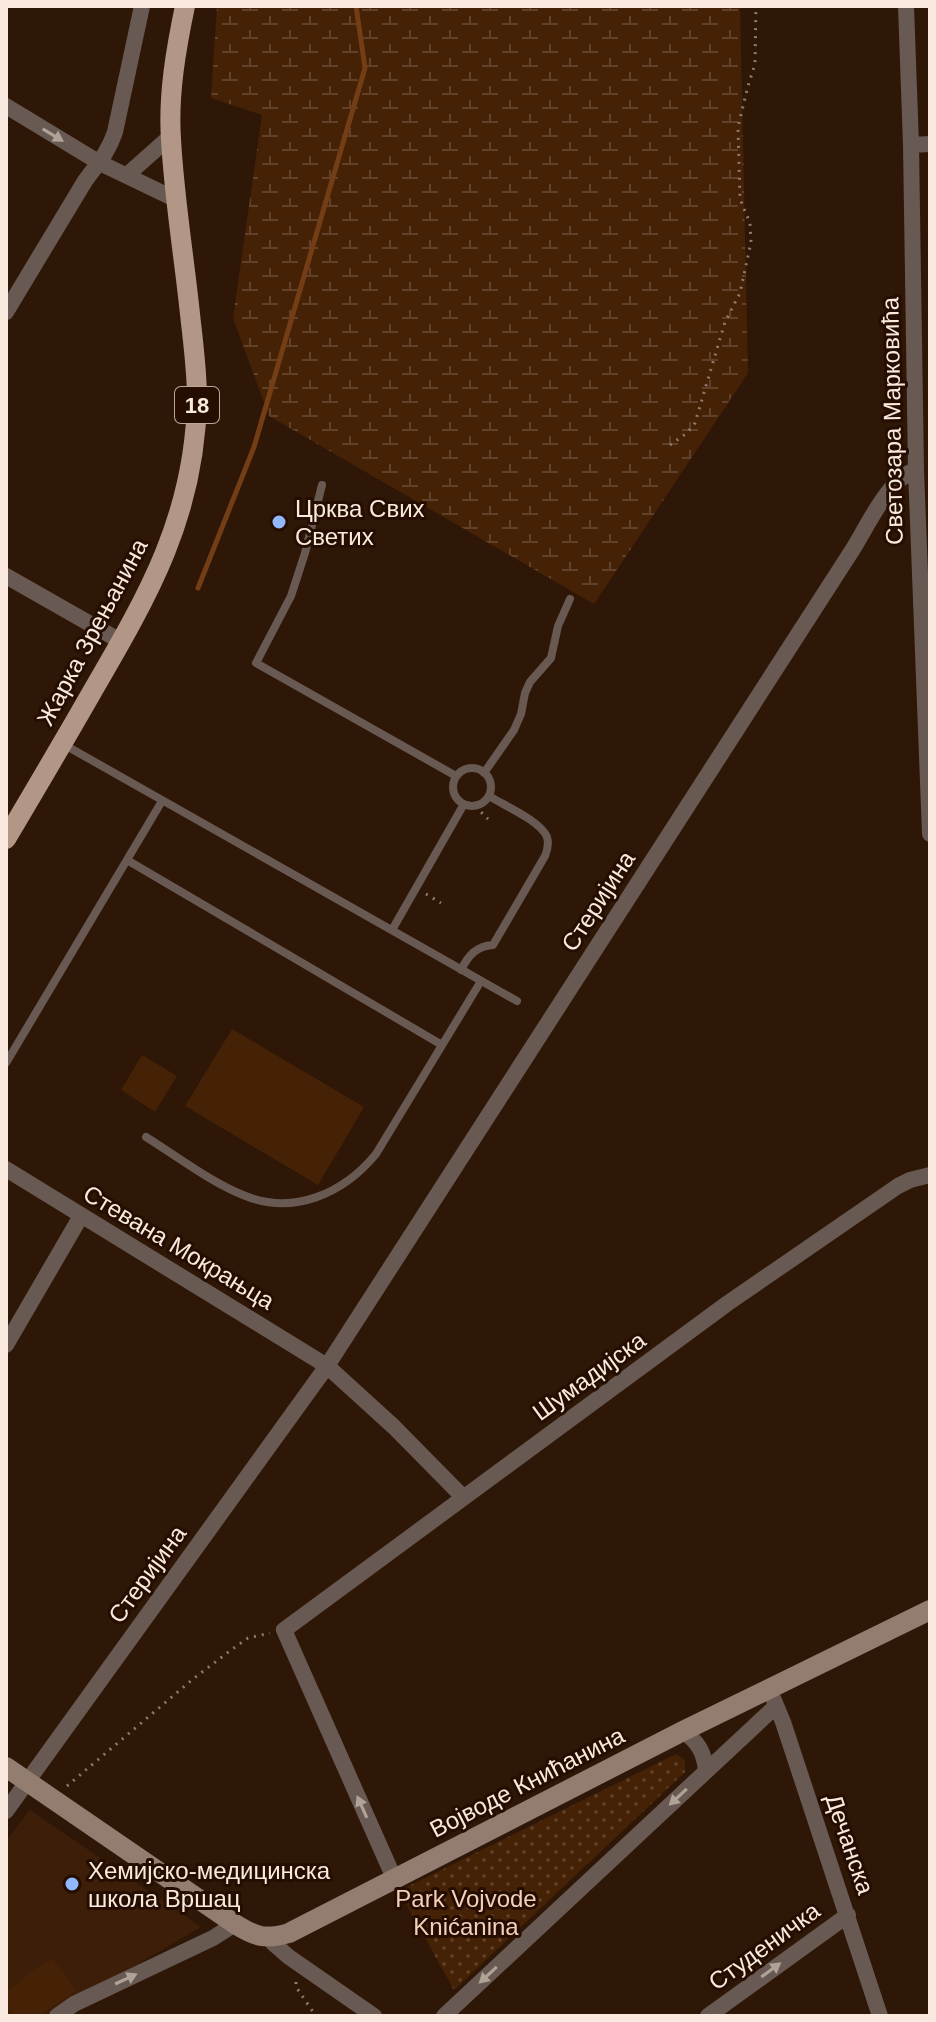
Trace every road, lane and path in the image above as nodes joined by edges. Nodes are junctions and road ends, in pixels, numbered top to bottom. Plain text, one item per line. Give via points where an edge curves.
1 (142, 6) edge
2 (185, 6) edge
3 (756, 6) edge
4 (906, 6) edge
5 (6, 106) edge
6 (171, 136) junction
7 (930, 144) edge
8 (911, 145) junction
9 (100, 163) junction
10 (127, 175) junction
11 (177, 200) junction
12 (13, 282) edge
13 (6, 312) edge
14 (670, 445) dead end
15 (916, 470) junction
16 (322, 485) dead end
17 (6, 576) edge
18 (570, 599) dead end
19 (122, 642) junction
20 (62, 744) junction
21 (484, 773) junction
22 (456, 776) junction
23 (489, 796) junction
24 (162, 801) junction
25 (464, 804) junction
26 (478, 805) junction
27 (488, 819) dead end
28 (930, 834) edge
29 (6, 839) edge
30 (127, 860) junction
31 (416, 889) junction
32 (441, 903) dead end
33 (392, 930) junction
34 (461, 970) junction
35 (481, 981) junction
36 (517, 1001) dead end
37 (442, 1045) junction
38 (6, 1063) edge
39 (146, 1137) dead end
40 (6, 1169) edge
41 (930, 1175) edge
42 (81, 1216) junction
43 (6, 1345) edge
44 (327, 1366) junction
45 (463, 1497) junction
46 (930, 1610) edge
47 (284, 1630) junction
48 (773, 1697) junction
49 (683, 1731) junction
50 (6, 1767) edge
51 (706, 1770) junction
52 (27, 1782) junction
53 (52, 1799) junction
54 (6, 1811) edge
55 (394, 1878) junction
56 (848, 1915) junction
57 (235, 1924) junction
58 (270, 1938) junction
59 (301, 1965) junction
60 (57, 2016) edge
61 (316, 2016) edge
62 (374, 2016) edge
63 (444, 2016) edge
64 (708, 2016) edge
65 (880, 2016) edge

1 - 9 street via 115,132
2 - 6 main road, 18
3 - 14 path via 755,64 738,127 740,199 751,242 740,293 725,322 695,423
4 - 8 street, Светозара Марковића
5 -> 9 street
6 - 10 street
6 - 11 main road, 18
7 - 8 street
8 - 15 street, Светозара Марковића
9 - 10 street
9 - 12 street
10 - 11 street
11 - 19 main road, Жарка Зрењанина / 18 via 195,357 196,434 172,538
12 - 13 street
15 - 28 street, Светозара Марковића
15 - 44 street, Стеријина via 900,478 883,499
16 - 22 lane via 291,596 256,663
17 - 19 street
18 - 21 lane via 551,658 530,682 518,722
19 - 20 main road, Жарка Зрењанина / 18
20 - 24 lane
20 - 29 main road, Жарка Зрењанина / 18
21 - 22 lane via 473,768
21 - 23 lane
22 - 25 lane via 453,789
23 - 26 lane
23 - 34 lane via 538,826 548,847 493,945 474,951
24 - 30 lane
24 - 33 lane
25 - 26 lane
25 - 31 lane
26 - 27 path
30 - 37 lane
30 - 38 lane
31 - 32 path
31 - 33 lane
33 - 34 lane
34 - 35 lane
35 - 36 lane
35 - 37 lane
37 - 39 lane via 370,1161 353,1178 312,1199 267,1202 239,1194
40 - 42 street, Стевана Мокрањца
41 - 45 street, Шумадијска via 898,1186 754,1285
42 - 43 street
42 - 44 street, Стевана Мокрањца
44 - 45 street
44 - 52 street, Стеријина
45 - 47 street, Шумадијска
46 - 48 street, Војводе Книћанина
47 - 53 path via 239,1644
55 -> 47 street
48 - 49 street, Војводе Книћанина
48 - 51 street, Војводе Книћанина
48 - 56 street, Дечанска
49 - 51 street via 700,1747
49 - 55 street, Војводе Книћанина
50 - 52 street
51 -> 63 street, Војводе Книћанина
52 - 53 street
52 - 54 street, Стеријина
53 - 57 street
55 - 58 street, Војводе Книћанина
64 -> 56 street, Студеничка
56 - 65 street, Дечанска
57 - 58 street
60 -> 57 street
58 - 59 street
59 - 61 path via 296,1987
59 - 62 street

